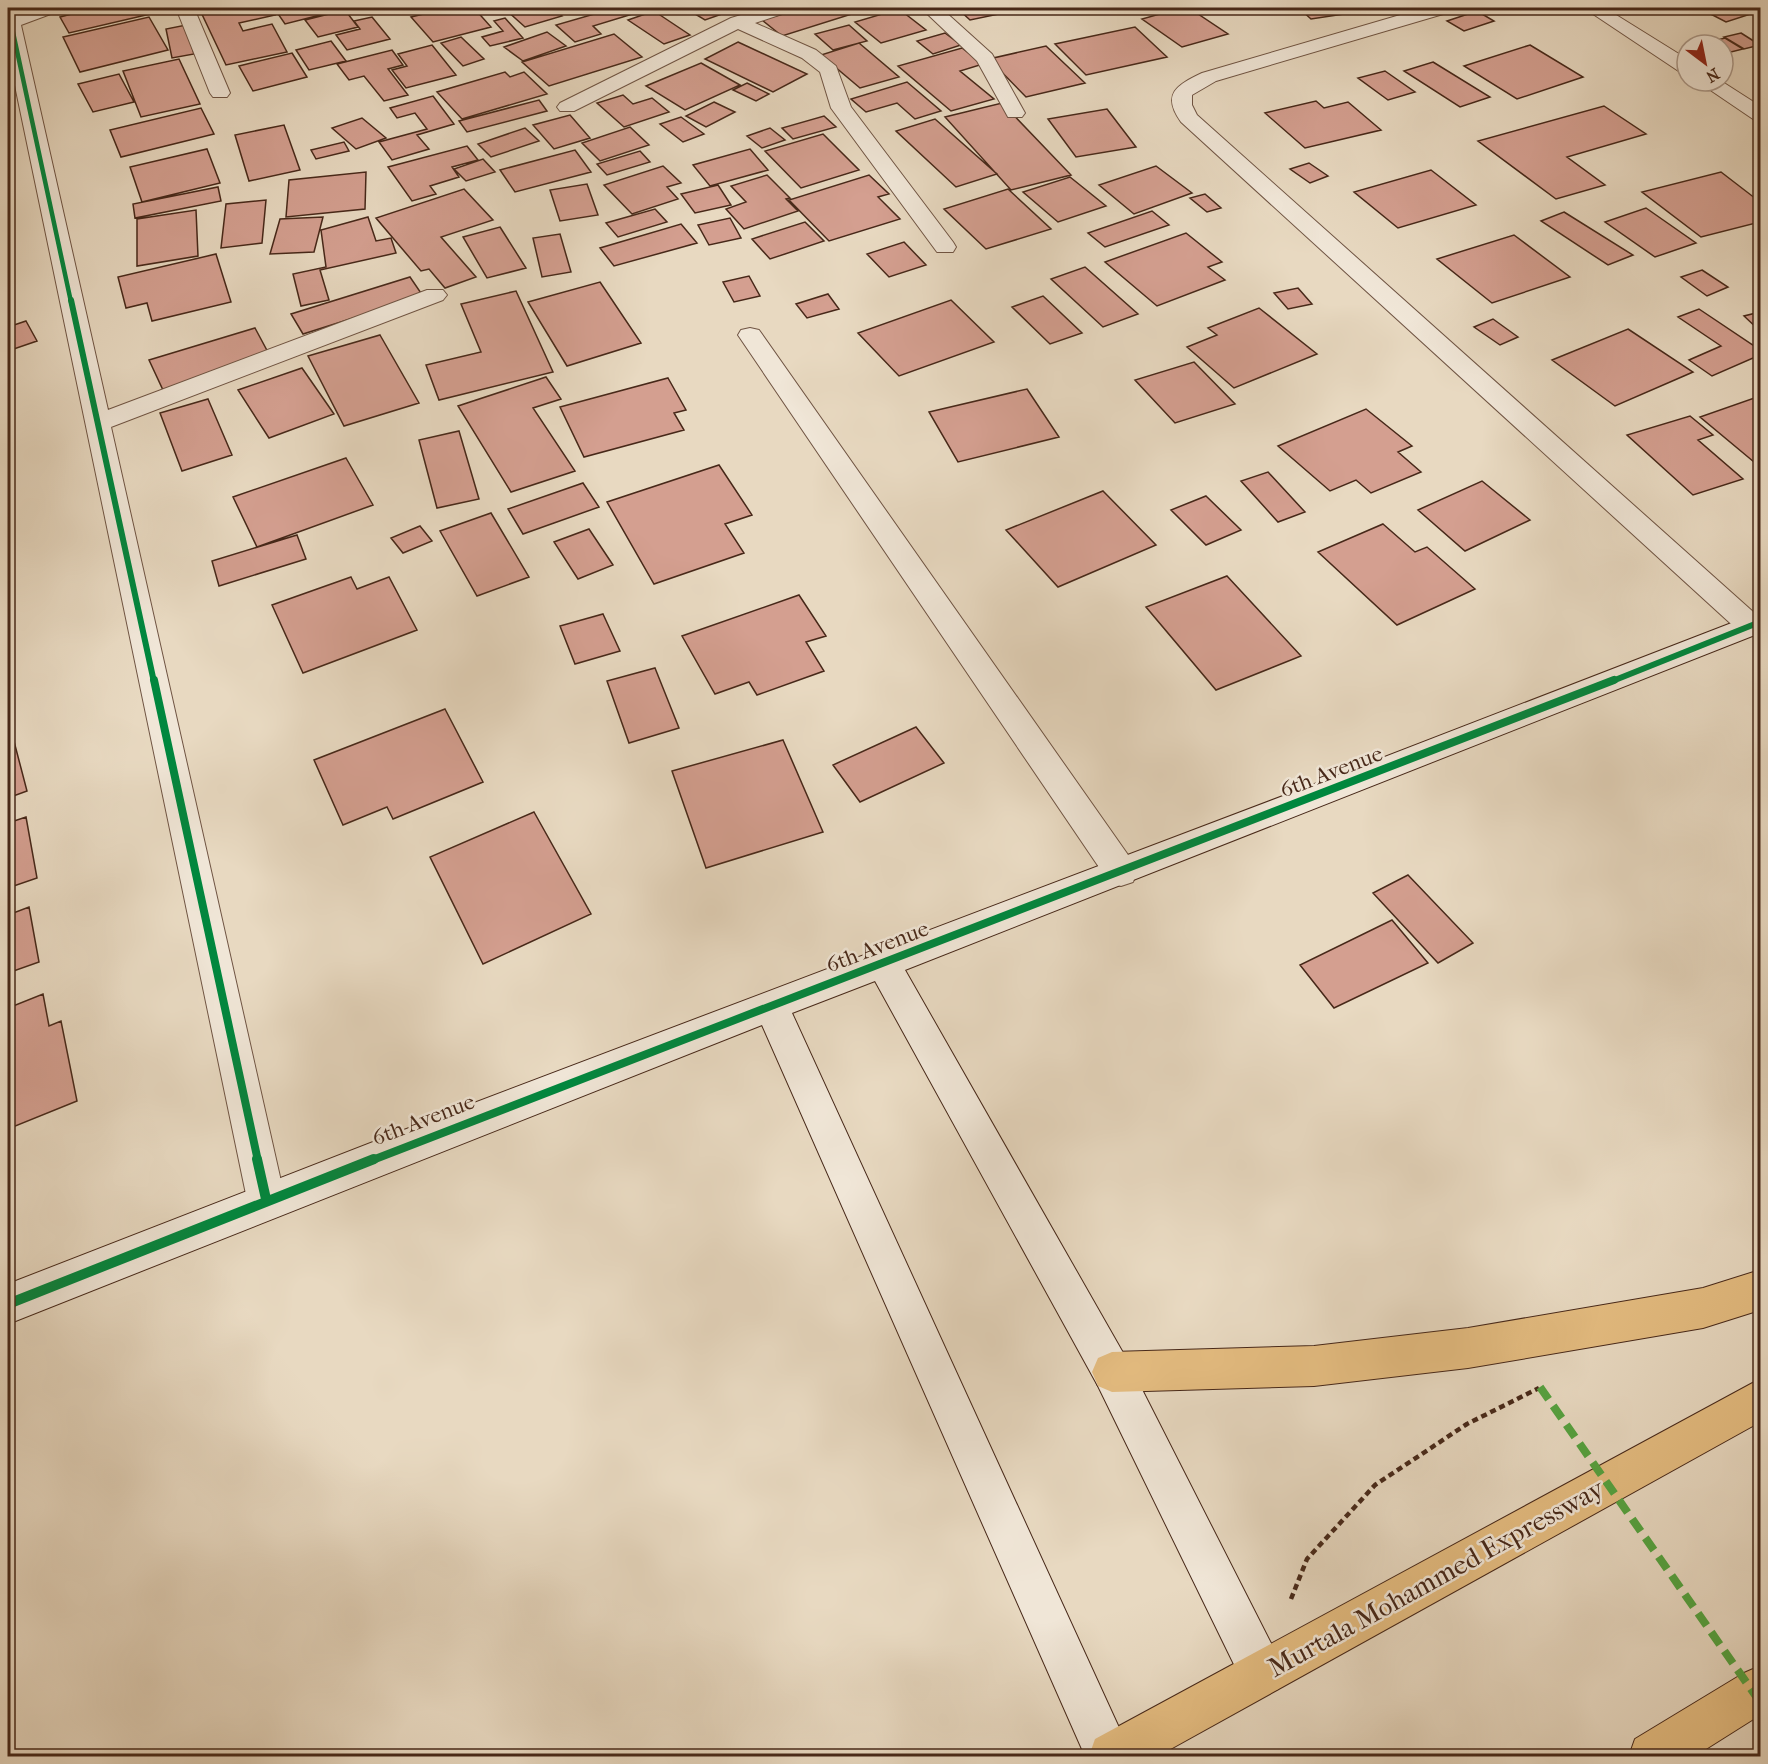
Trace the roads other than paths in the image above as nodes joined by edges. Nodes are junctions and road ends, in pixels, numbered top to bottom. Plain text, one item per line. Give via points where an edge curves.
1 (41, 8) edge
2 (185, 8) edge
3 (781, 8) edge
4 (930, 8) edge
5 (1443, 8) edge
6 (1593, 8) edge
7 (738, 22) junction
8 (9, 23) edge
9 (1675, 60) edge
10 (220, 93) dead end
11 (1726, 93) edge
12 (567, 107) dead end
13 (1015, 113) dead end
14 (1761, 115) edge
15 (945, 247) dead end
16 (435, 295) dead end
17 (750, 335) dead end
18 (100, 422) junction
19 (1756, 624) edge
20 (1121, 872) junction
21 (883, 963) junction
22 (771, 1005) junction
23 (266, 1199) junction
24 (1761, 1290) edge
25 (8, 1304) edge
26 (1112, 1372) junction
27 (1761, 1400) edge
28 (1262, 1672) junction
29 (1761, 1689) edge
30 (1111, 1756) edge
31 (1652, 1756) edge

1 - 8 street
2 - 10 street
3 - 7 street
4 - 13 street via 985,58
5 - 19 street via 1209,77 1182,94 1182,105 1188,118
6 - 9 street
7 - 12 street
7 - 15 street via 809,54 829,70 841,108
8 - 18 street
11 - 14 street
16 - 18 street
17 - 20 street
18 - 23 street
19 - 20 street, 6th Avenue
20 - 21 street, 6th Avenue
21 - 22 street, 6th Avenue
21 - 26 street
22 - 23 street, 6th Avenue
22 - 30 street
23 - 25 street, 6th Avenue
24 - 26 highway via 1703,1308 1468,1348 1314,1366
26 - 28 street
27 - 28 highway, Murtala Mohammed Expressway
28 - 30 highway, Murtala Mohammed Expressway
29 - 31 highway

